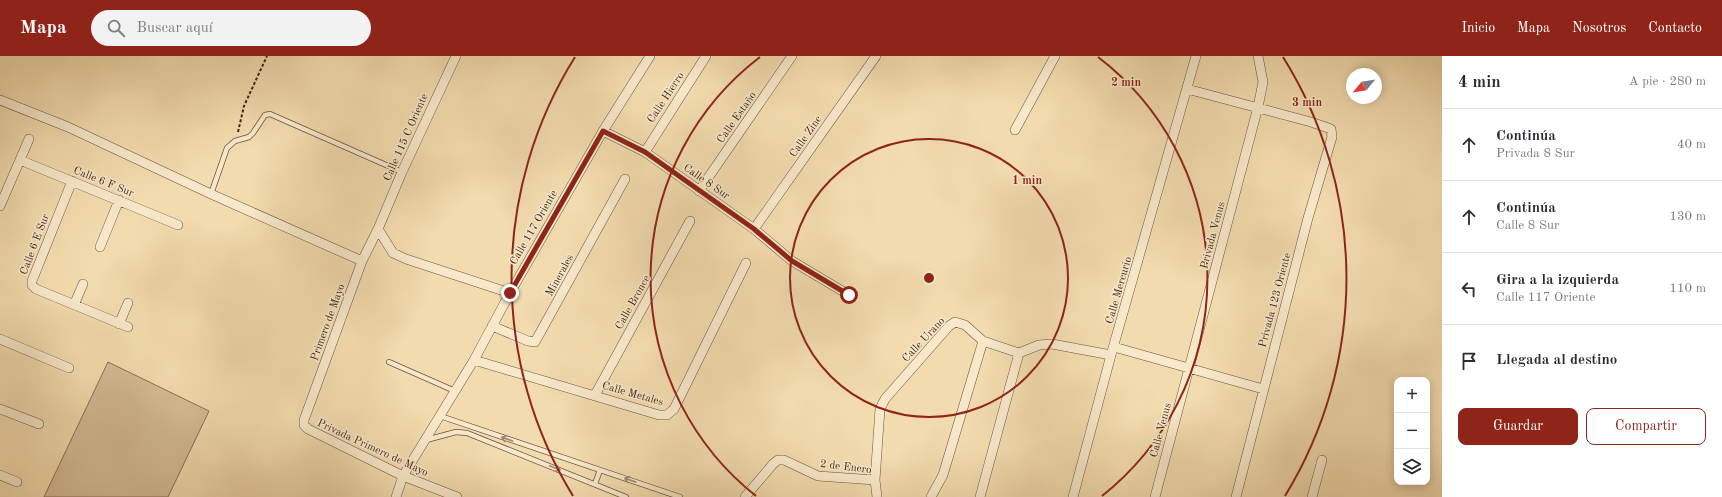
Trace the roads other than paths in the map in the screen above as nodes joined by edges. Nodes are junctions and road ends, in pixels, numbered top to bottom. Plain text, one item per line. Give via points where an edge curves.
1 (456, 56) edge
2 (650, 56) edge
3 (706, 56) edge
4 (792, 56) edge
5 (876, 56) edge
6 (1055, 56) edge
7 (1196, 56) edge
8 (1258, 56) edge
9 (1187, 89) junction
10 (0, 100) edge
11 (1258, 107) junction
12 (1015, 130) dead end
13 (603, 131) junction
14 (29, 139) dead end
15 (645, 152) junction
16 (20, 160) junction
17 (402, 172) junction
18 (625, 179) dead end
19 (72, 181) junction
20 (699, 191) junction
21 (211, 194) junction
22 (119, 200) junction
23 (0, 206) edge
24 (690, 221) dead end
25 (178, 225) dead end
26 (378, 229) junction
27 (754, 229) junction
28 (100, 247) dead end
29 (362, 261) junction
30 (746, 263) dead end
31 (83, 284) dead end
32 (510, 293) junction
33 (849, 295) dead end
34 (128, 303) dead end
35 (74, 305) junction
36 (492, 326) junction
37 (0, 339) edge
38 (983, 341) junction
39 (1112, 351) junction
40 (1019, 353) junction
41 (474, 360) junction
42 (388, 362) dead end
43 (70, 368) dead end
44 (1189, 368) junction
45 (1263, 389) junction
46 (456, 391) junction
47 (595, 395) junction
48 (0, 409) edge
49 (440, 416) junction
50 (39, 424) dead end
51 (304, 425) joint
52 (426, 440) junction
53 (527, 446) junction
54 (523, 456) junction
55 (1322, 460) dead end
56 (600, 470) junction
57 (0, 475) edge
58 (403, 476) junction
59 (875, 480) junction
60 (17, 482) dead end
61 (595, 484) junction
62 (396, 497) edge
63 (457, 497) edge
64 (626, 497) edge
65 (680, 497) edge
66 (745, 497) edge
67 (877, 497) edge
68 (931, 497) edge
69 (980, 497) edge
70 (1073, 497) edge
71 (1155, 497) edge
72 (1236, 497) edge
73 (1312, 497) edge

1 - 17 street, Calle 115 C Oriente
2 - 13 street, Calle 117 Oriente
3 - 15 street, Calle Hierro
4 - 20 street, Calle Estaño
5 - 27 street, Calle Zinc
6 - 12 street
7 - 9 street, Calle Mercurio
8 - 11 street, Privada Venus via 1263,82
9 - 11 street
9 - 39 street, Calle Mercurio
10 - 21 street via 68,127
11 - 44 street, Privada Venus
11 - 45 street, Privada 123 Oriente via 1331,129 1332,137
13 - 15 street, Calle 8 Sur
13 - 32 street, Calle 117 Oriente
14 - 16 street
15 - 20 street, Calle 8 Sur
16 - 19 street, Calle 6 F Sur
16 - 23 street
17 - 21 lane via 270,114 265,115 253,133 235,141 227,148
17 - 26 street, Calle 115 C Oriente
18 - 36 street, Minerales via 535,342
19 - 22 street, Calle 6 F Sur
19 - 35 street, Calle 6 E Sur via 32,286
20 - 27 street, Calle 8 Sur
21 - 29 street
22 - 25 street, Calle 6 F Sur
22 - 28 street
24 - 47 street, Calle Bronce
26 - 29 street, Primero de Mayo
26 - 32 street via 393,253
27 - 33 street, Calle 8 Sur via 792,261
29 - 51 street, Primero de Mayo
30 - 47 street, Calle Metales via 674,409 667,415 659,415
31 - 35 street
32 - 36 street, Calle 117 Oriente
34 - 35 street, Calle 6 E Sur via 123,326
36 - 41 street, Calle 117 Oriente
37 - 43 street
38 - 40 street, Calle Urano
38 - 59 street, Calle Urano via 965,325 955,322 885,399 879,416
38 - 68 street via 943,475
39 - 40 street via 1052,344 1039,345
39 - 44 street
39 - 70 street, Calle Mercurio
40 - 69 street
41 - 46 street, Calle 117 Oriente
41 - 47 street, Calle Metales
42 - 46 lane
44 - 45 street
44 - 71 street, Calle Venus
45 - 72 street, Privada 123 Oriente
46 - 49 street, Calle 117 Oriente
48 - 50 street
49 - 52 street, Calle 117 Oriente
53 -> 49 lane
51 - 58 street, Privada Primero de Mayo
52 - 54 lane via 461,432
52 - 58 street, Calle 117 Oriente
53 - 54 lane
53 - 56 lane
54 -> 61 lane
55 - 73 street
56 - 61 lane
65 -> 56 lane
57 - 60 street
58 - 62 street, Calle 117 Oriente
58 - 63 street, Privada Primero de Mayo
59 - 66 street, 2 de Enero via 818,476 784,460 778,460
59 - 67 street, 2 de Enero
61 - 64 lane

